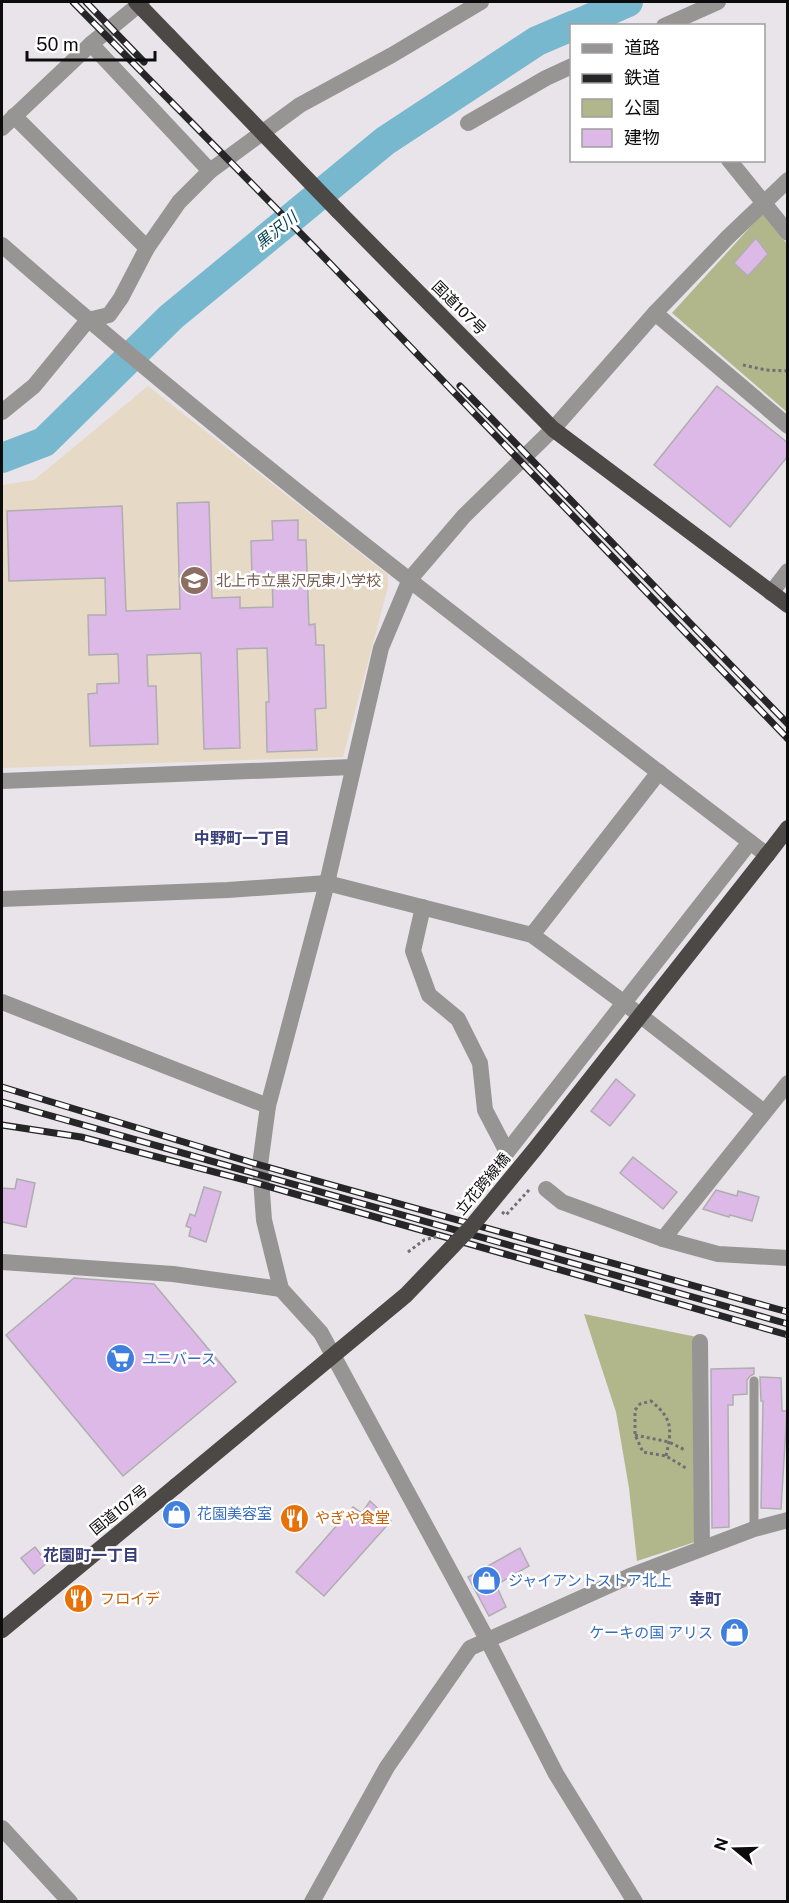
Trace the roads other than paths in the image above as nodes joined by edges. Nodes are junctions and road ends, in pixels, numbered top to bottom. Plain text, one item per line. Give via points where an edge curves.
1 (139, 2) edge
2 (481, 2) edge
3 (718, 2) edge
4 (668, 24) edge
5 (91, 44) junction
6 (570, 67) edge
7 (14, 116) junction
8 (468, 123) dead end
9 (2, 128) edge
10 (731, 162) edge
11 (210, 171) junction
12 (788, 180) edge
13 (764, 203) junction
14 (788, 233) edge
15 (2, 245) edge
16 (147, 248) junction
17 (655, 313) junction
18 (94, 325) junction
19 (2, 412) edge
20 (788, 426) edge
21 (553, 429) junction
22 (788, 571) edge
23 (410, 579) junction
24 (771, 593) junction
25 (788, 605) edge
26 (352, 767) junction
27 (659, 772) junction
28 (2, 781) edge
29 (788, 828) edge
30 (750, 842) junction
31 (767, 855) junction
32 (327, 883) junction
33 (2, 899) edge
34 (423, 907) junction
35 (532, 935) junction
36 (2, 1002) edge
37 (624, 1002) junction
38 (788, 1083) edge
39 (268, 1106) junction
40 (764, 1112) junction
41 (546, 1189) dead end
42 (663, 1239) junction
43 (788, 1258) edge
44 (2, 1262) edge
45 (281, 1289) junction
46 (700, 1342) dead end
47 (754, 1381) dead end
48 (176, 1486) joint
49 (788, 1520) edge
50 (754, 1529) junction
51 (702, 1547) junction
52 (2, 1630) edge
53 (488, 1641) junction
54 (2, 1828) edge
55 (70, 1902) edge
56 (312, 1902) edge
57 (635, 1902) edge

1 - 5 street
1 - 21 highway, 国道107号, bridge
2 - 11 street via 300,105
3 - 4 street
5 - 7 street
5 - 11 street
6 - 8 street
7 - 9 street
7 - 16 street
10 - 13 street
11 - 16 street via 179,202
12 - 13 street
13 - 14 street
13 - 17 street
15 - 18 street
16 - 18 street via 121,298 109,315
17 - 20 street
17 - 21 street
18 - 19 street via 34,386
18 - 23 street
21 - 23 street via 464,516
21 - 24 highway, 国道107号
22 - 24 street
23 - 26 street via 381,648
23 - 27 street
24 - 25 highway, 国道107号
26 - 28 street
26 - 32 street
27 - 30 street
27 - 35 street
29 - 31 highway
30 - 31 street
30 - 37 street
31 - 48 highway, 立花跨線橋, bridge via 471,1227 406,1295
32 - 33 street
32 - 34 street
32 - 39 street
34 - 35 street
34 - 37 street via 413,951 429,995 458,1019 480,1063 485,1110 507,1152
35 - 37 street
36 - 39 street
37 - 40 street
38 - 40 street
39 - 45 street via 260,1184
40 - 42 street
41 - 42 street via 562,1202
42 - 43 street via 718,1254
44 - 45 street via 173,1274
45 - 53 street via 321,1333
46 - 51 street
47 - 50 lane
48 - 52 highway, 国道107号
49 - 50 street
50 - 51 street
51 - 53 street
53 - 56 street via 470,1648 387,1767
53 - 57 street via 556,1774
54 - 55 street

